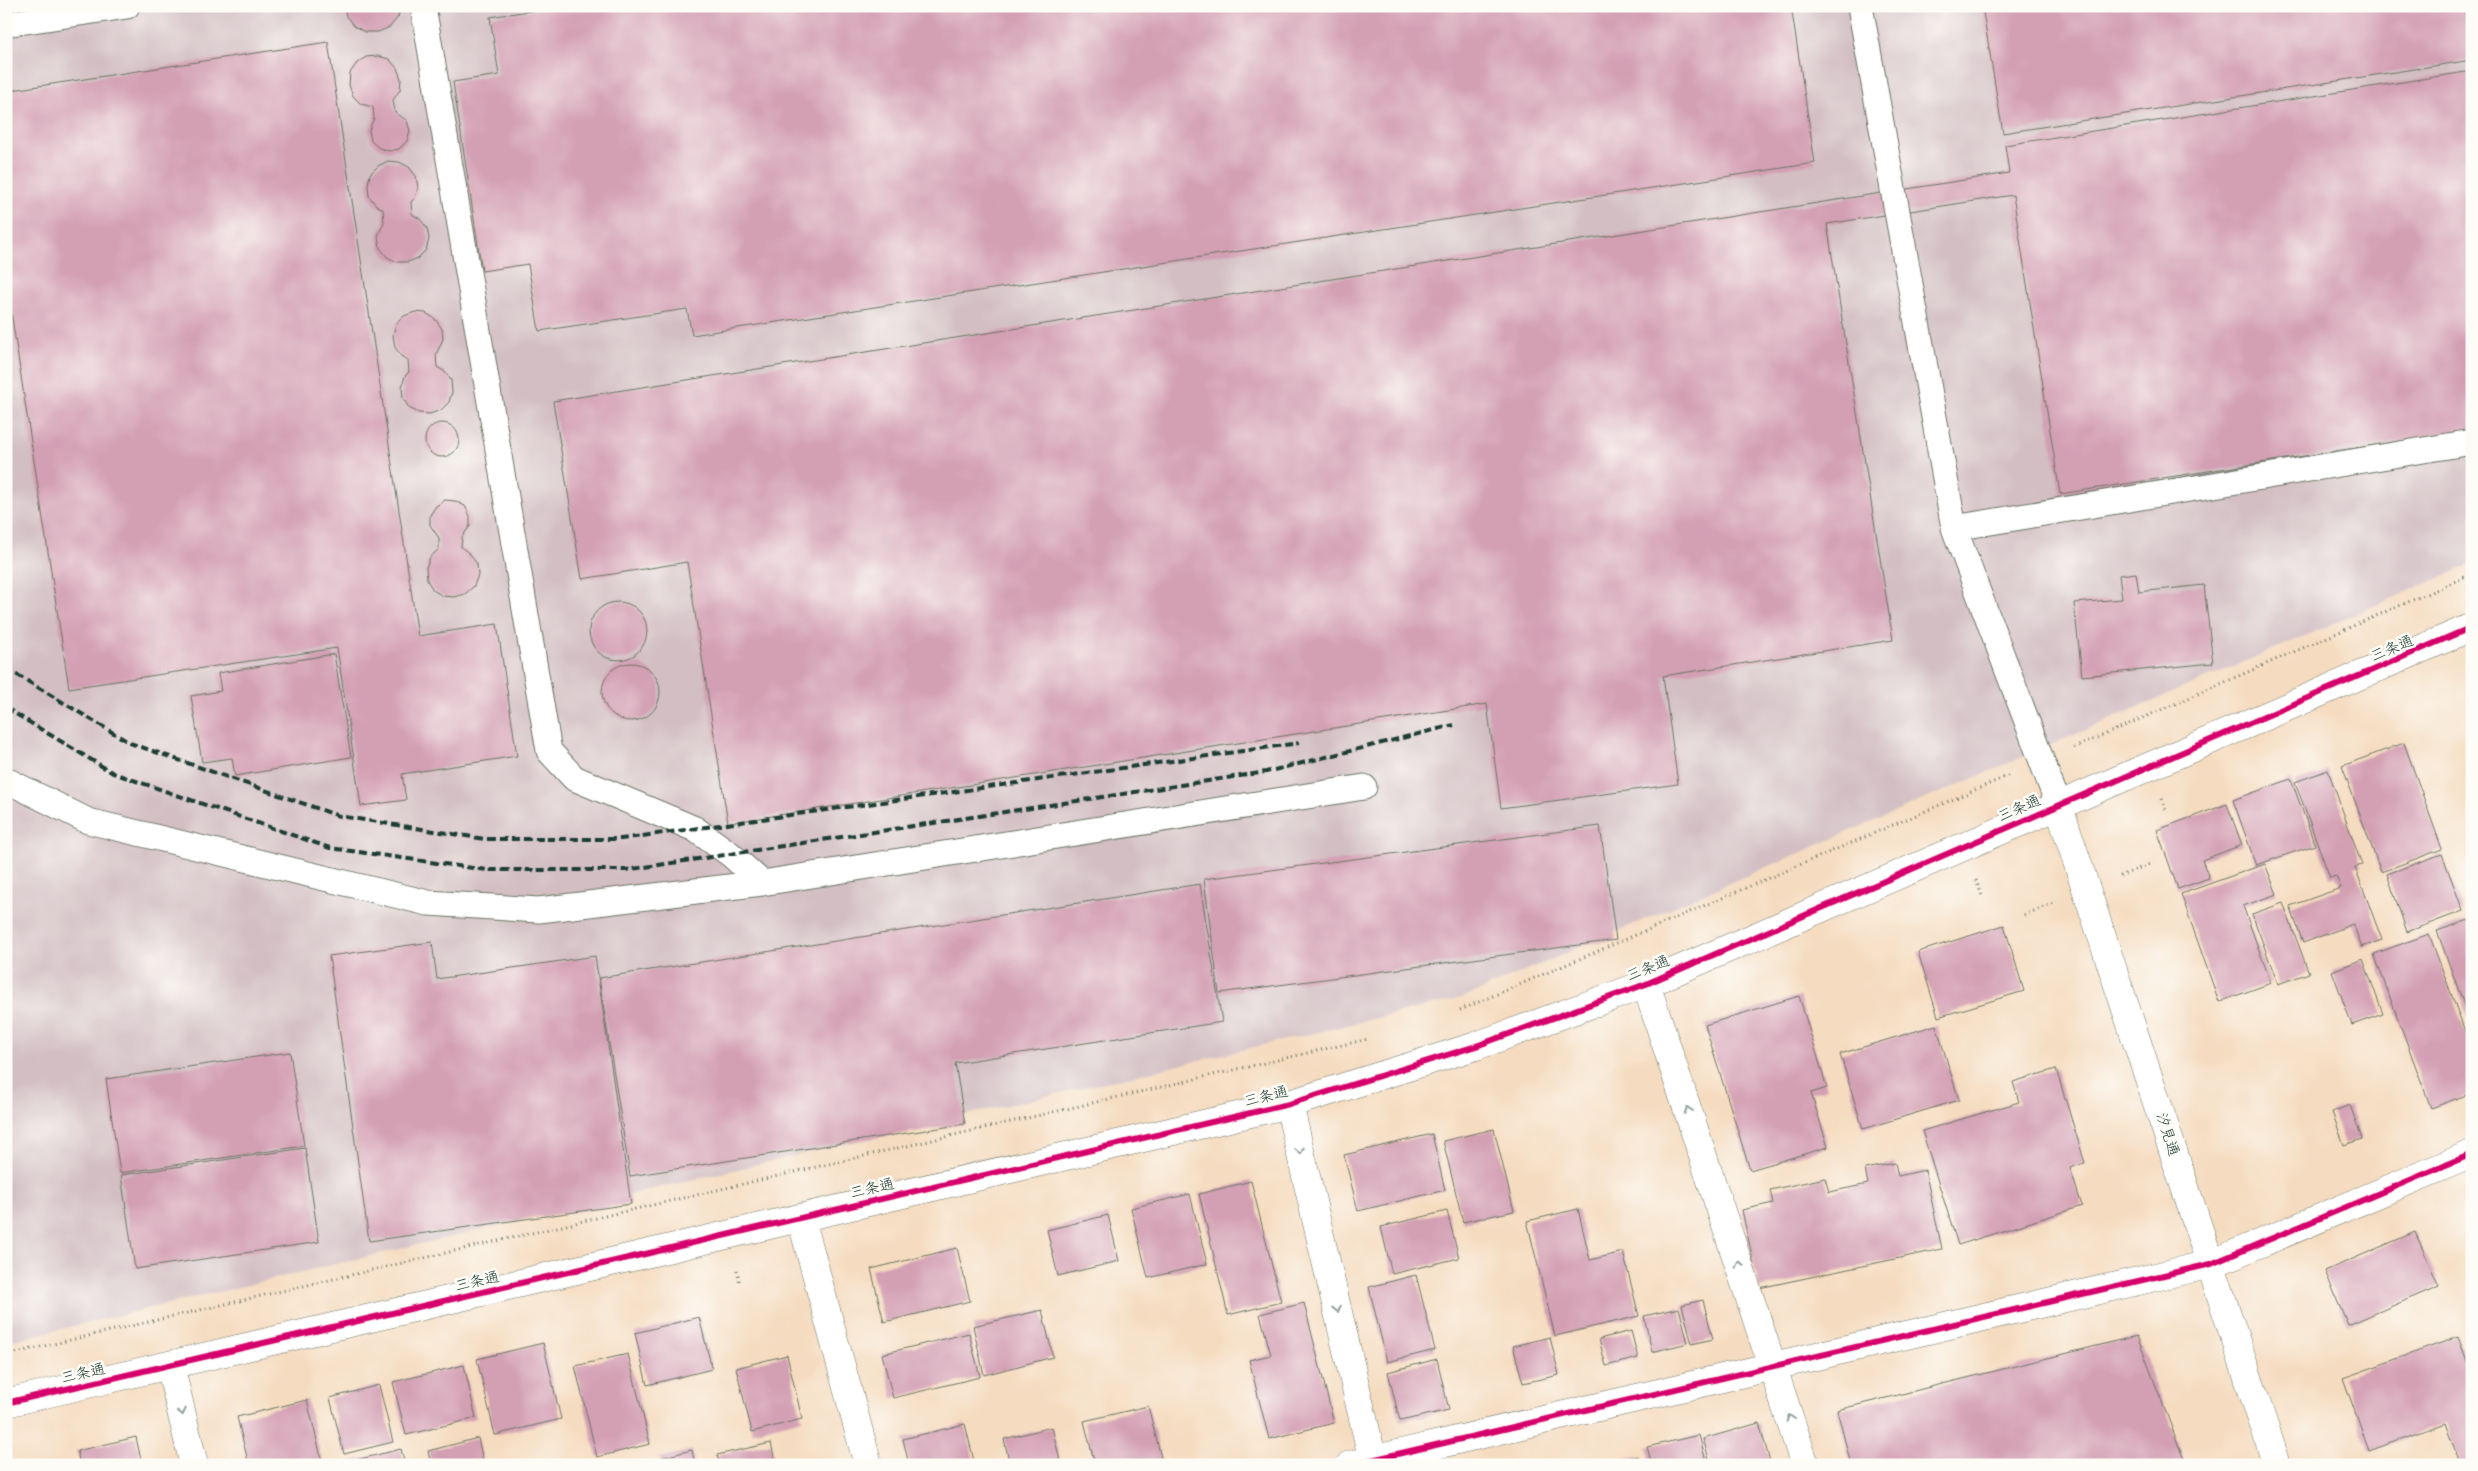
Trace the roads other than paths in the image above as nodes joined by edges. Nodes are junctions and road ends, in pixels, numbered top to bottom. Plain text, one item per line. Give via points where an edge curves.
1 (127, 6) edge
2 (423, 6) edge
3 (1860, 6) edge
4 (6, 24) edge
5 (2472, 442) edge
6 (1954, 528) junction
7 (2472, 627) edge
8 (6, 780) edge
9 (1364, 787) dead end
10 (2058, 804) junction
11 (762, 883) junction
12 (1646, 984) junction
13 (1289, 1104) junction
14 (2472, 1154) edge
15 (801, 1218) junction
16 (2211, 1264) junction
17 (170, 1365) junction
18 (1773, 1366) junction
19 (6, 1403) edge
20 (1366, 1463) edge
21 (194, 1465) edge
22 (868, 1465) edge
23 (1805, 1465) edge
24 (2277, 1465) edge

1 - 4 lane
2 - 11 lane via 549,751 574,778 695,829
3 - 6 lane
5 - 6 lane
6 - 10 lane
7 - 10 street, 三条通
8 - 11 lane via 88,822 428,903 539,910
9 - 11 lane
10 - 12 street, 三条通
10 - 16 street, 汐見通
12 - 13 street, 三条通 via 1476,1046
18 -> 12 street
13 - 15 street, 三条通
13 -> 20 street
14 - 16 street
15 - 17 street, 三条通
15 - 22 street
16 - 18 street
16 - 24 street, 汐見通
17 - 19 street, 三条通
17 -> 21 street
18 - 20 street
23 -> 18 street

